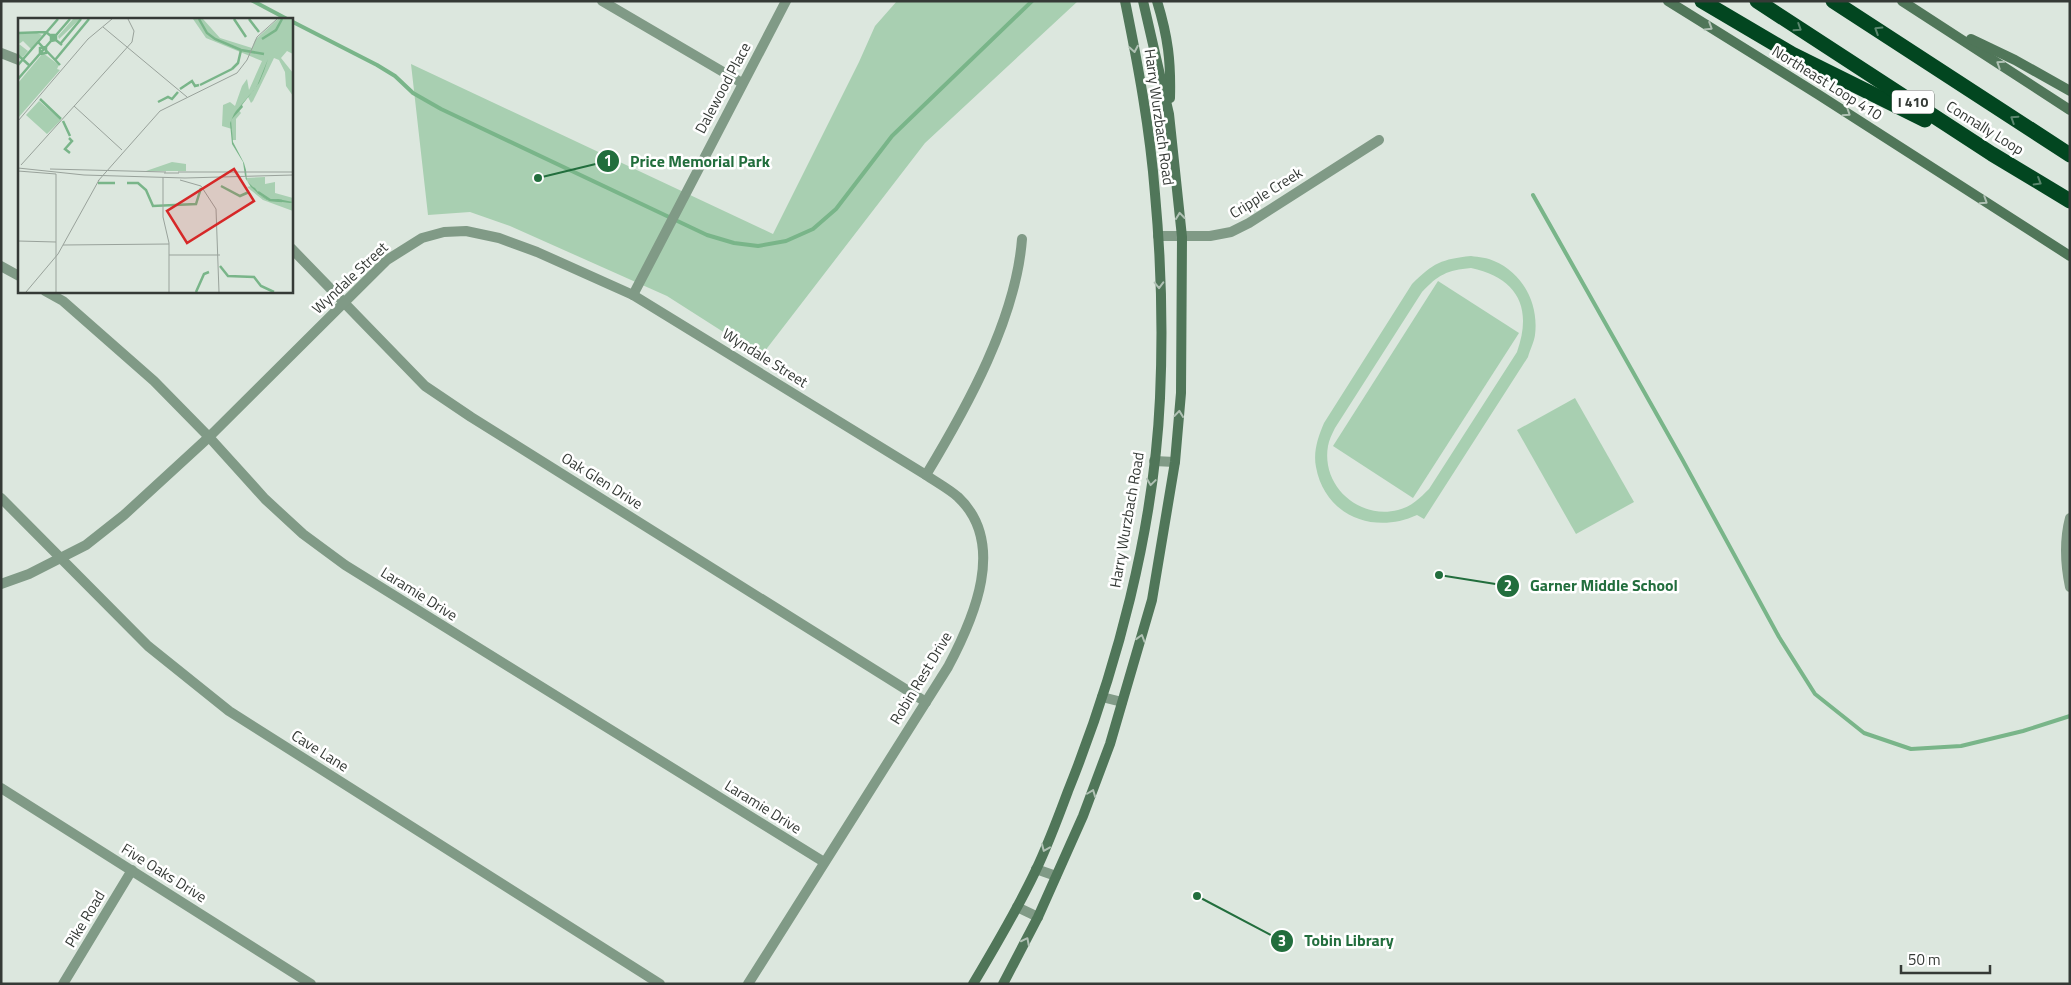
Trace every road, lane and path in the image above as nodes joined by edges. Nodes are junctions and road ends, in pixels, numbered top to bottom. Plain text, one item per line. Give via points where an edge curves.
1 (602, 1) edge
2 (786, 1) edge
3 (1125, 1) edge
4 (1143, 1) edge
5 (1157, 1) edge
6 (1668, 1) edge
7 (1702, 1) edge
8 (1757, 1) edge
9 (1833, 1) edge
10 (1902, 1) edge
11 (1936, 22) junction
12 (1, 53) edge
13 (18, 60) edge
14 (742, 83) junction
15 (2070, 91) edge
16 (2070, 110) edge
17 (1169, 114) junction
18 (1379, 140) dead end
19 (1992, 154) junction
20 (2070, 155) edge
21 (2070, 201) edge
22 (1158, 236) junction
23 (1182, 237) junction
24 (1022, 239) dead end
25 (292, 249) edge
26 (2070, 256) edge
27 (1, 266) edge
28 (18, 275) edge
29 (47, 292) edge
30 (633, 295) junction
31 (344, 302) junction
32 (210, 437) junction
33 (1154, 460) junction
34 (1174, 462) junction
35 (926, 475) junction
36 (1, 498) edge
37 (2070, 518) edge
38 (62, 558) junction
39 (1, 584) edge
40 (2070, 587) edge
41 (1102, 697) junction
42 (926, 702) junction
43 (1122, 702) junction
44 (1, 788) edge
45 (824, 862) junction
46 (1036, 869) junction
47 (132, 870) junction
48 (1056, 876) junction
49 (1017, 907) junction
50 (1038, 917) junction
51 (64, 984) edge
52 (311, 984) edge
53 (660, 984) edge
54 (748, 984) edge
55 (973, 984) edge
56 (1003, 984) edge

1 - 14 street
2 - 14 street, Dalewood Place
3 -> 22 main road, Harry Wurzbach Road via 1142,95
4 - 17 main road, Harry Wurzbach Road
5 - 17 main road via 1171,68
6 -> 26 main road, Northeast Loop 410
7 - 19 highway via 1792,54
8 -> 19 highway, Connally Loop / I 410
20 -> 9 highway, Connally Loop / I 410
10 - 11 main road
11 - 15 main road
16 -> 11 main road
12 - 13 street
14 - 30 street, Dalewood Place
23 -> 17 main road, Harry Wurzbach Road
18 - 23 street, Cripple Creek via 1249,224 1231,232
19 -> 21 highway, Connally Loop / I 410
22 - 23 street, Cripple Creek
22 -> 33 main road, Harry Wurzbach Road via 1161,349
34 -> 23 main road, Harry Wurzbach Road via 1181,393
24 - 35 street via 1008,304 987,362 953,431
25 - 31 street, Oak Glen Drive
27 - 28 street
29 - 32 street, Laramie Drive via 63,301 154,381
30 - 31 street, Wyndale Street via 488,234 466,231 422,238 403,249 387,260
30 - 35 street, Wyndale Street
31 - 32 street, Wyndale Street
31 - 42 street, Oak Glen Drive via 425,386
32 - 38 street, Wyndale Street via 124,515 86,546
32 - 45 street, Laramie Drive via 265,499 303,534 345,565
33 - 34 street
33 -> 41 main road, Harry Wurzbach Road via 1146,518 1120,637
43 -> 34 main road, Harry Wurzbach Road via 1152,600
35 - 42 street, Robin Rest Drive via 958,497 966,508 980,534 983,563 980,592 960,644
36 - 38 street, Cave Lane
37 - 40 street via 2065,534
38 - 39 street, Wyndale Street
38 - 53 street, Cave Lane via 148,646 229,711
41 - 43 street
41 -> 46 main road, Harry Wurzbach Road via 1082,757
42 - 45 street, Robin Rest Drive
48 -> 43 main road, Harry Wurzbach Road via 1098,780
44 - 47 street, Five Oaks Drive
45 - 54 street, Robin Rest Drive
46 - 48 street
46 - 49 main road, Harry Wurzbach Road
47 - 51 street, Pike Road
47 - 52 street, Five Oaks Drive
48 - 50 main road, Harry Wurzbach Road
49 - 50 street
49 - 55 main road, Harry Wurzbach Road
56 -> 50 main road, Harry Wurzbach Road

